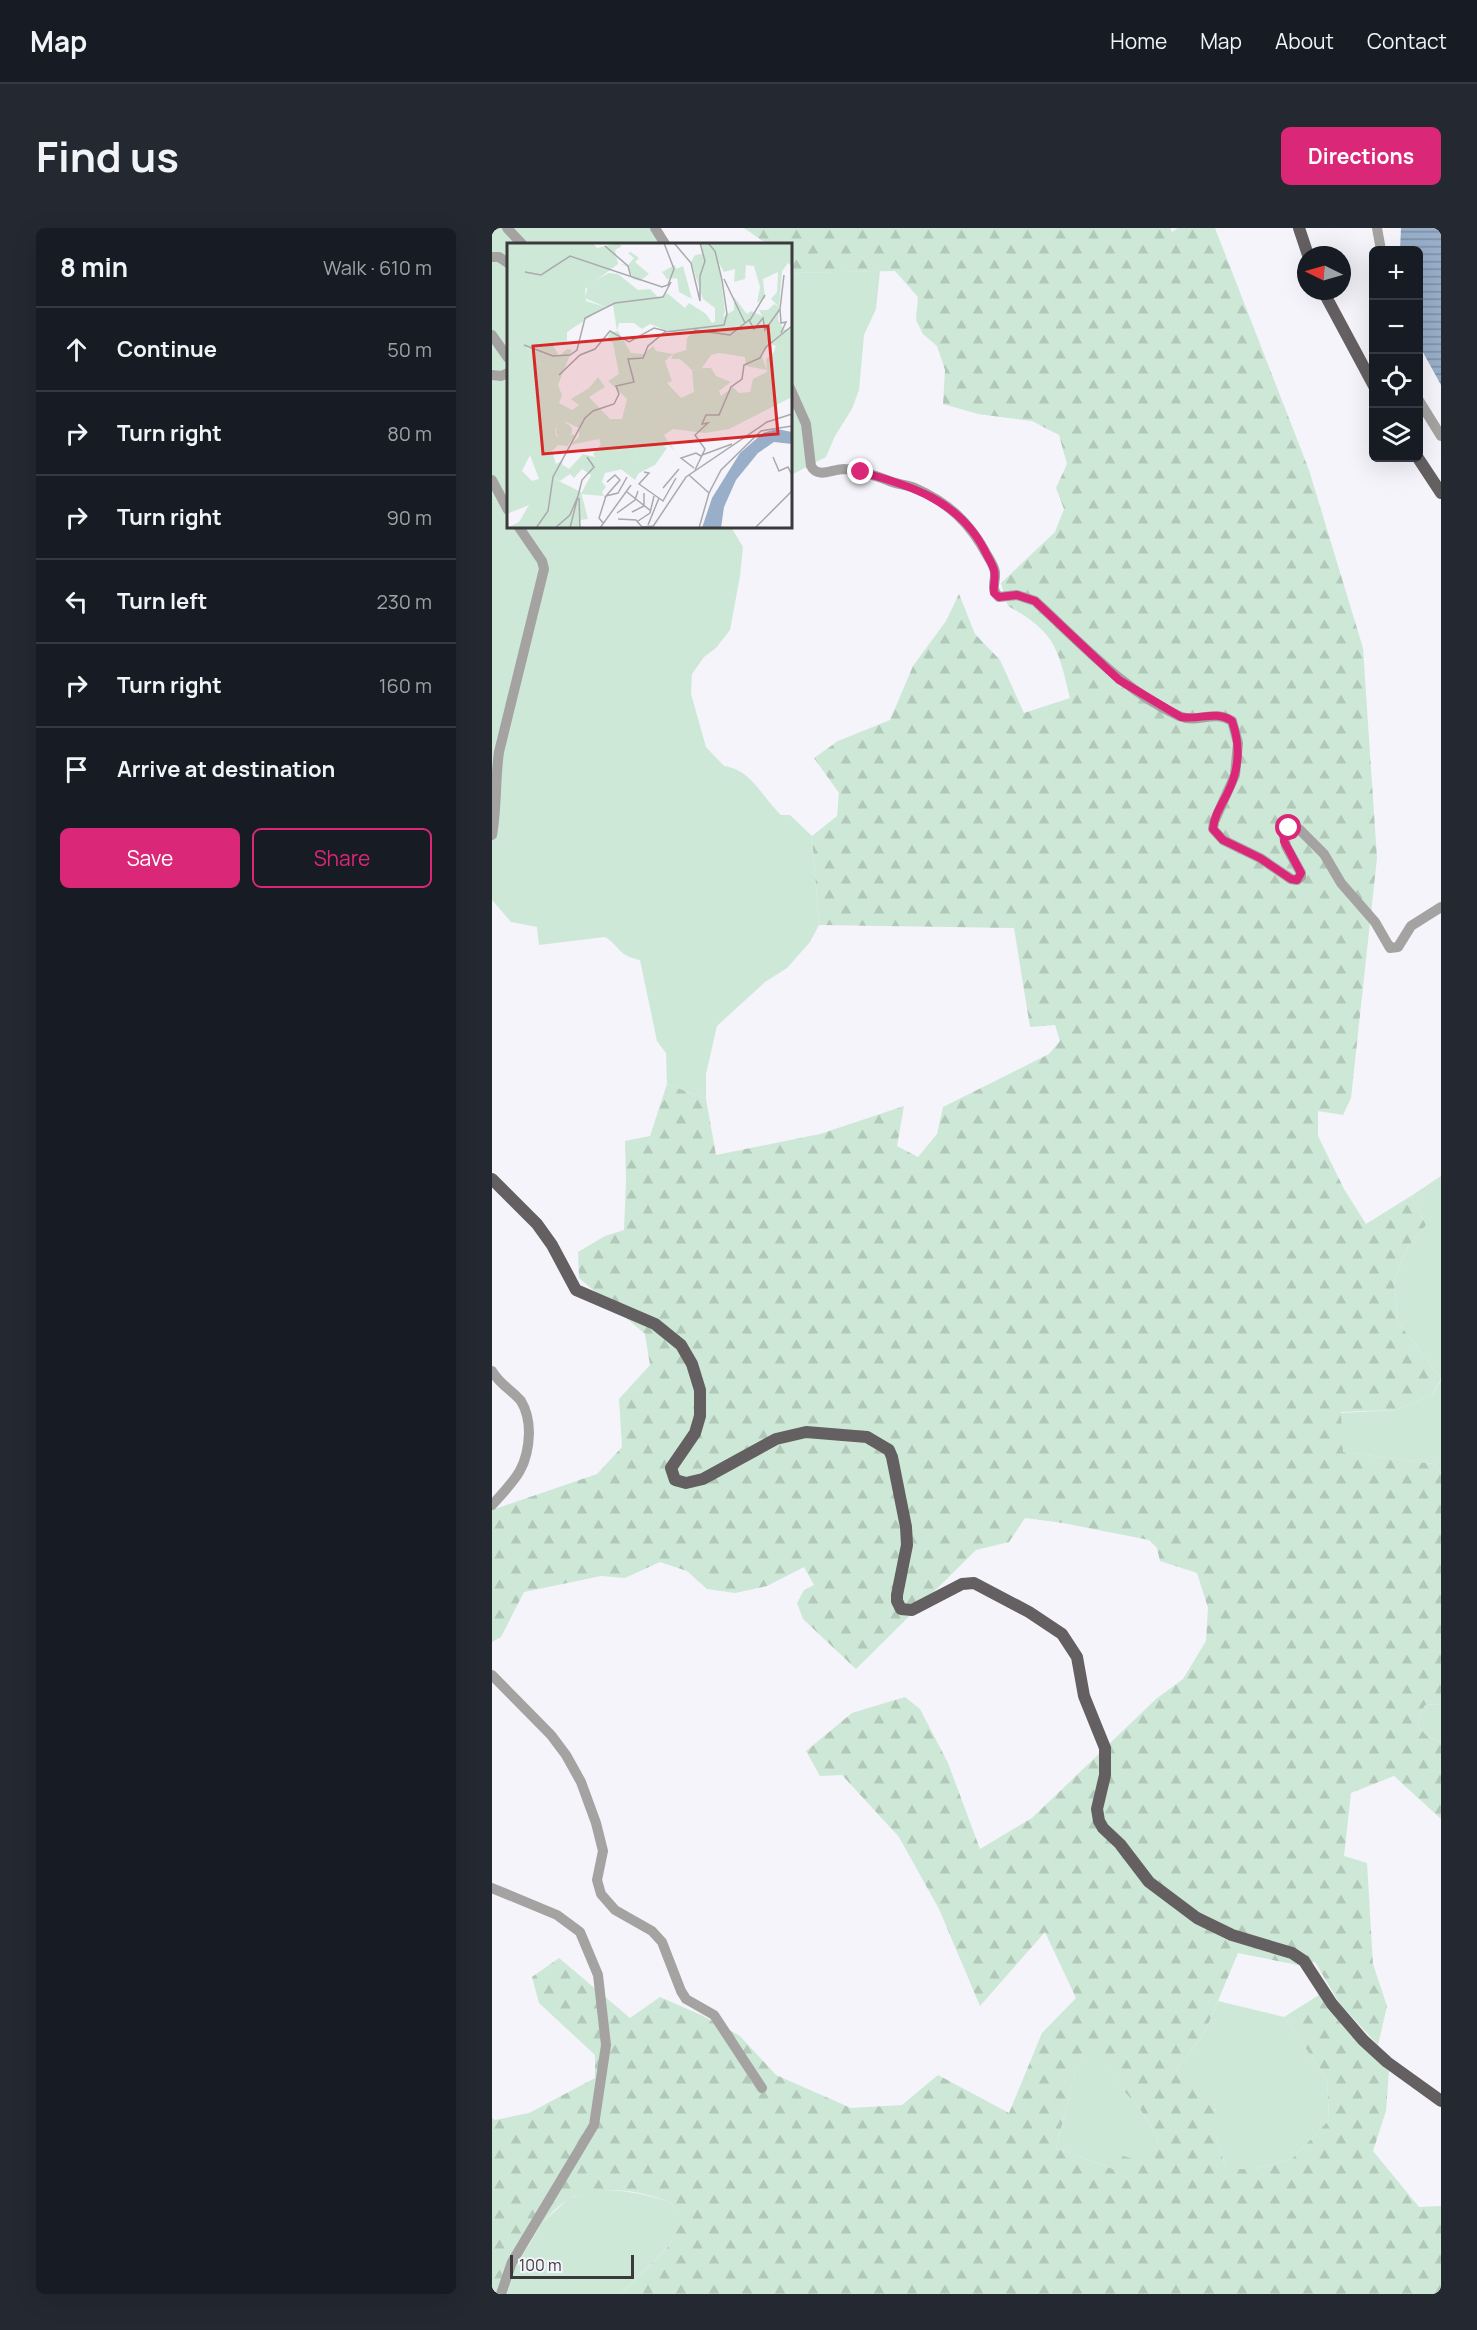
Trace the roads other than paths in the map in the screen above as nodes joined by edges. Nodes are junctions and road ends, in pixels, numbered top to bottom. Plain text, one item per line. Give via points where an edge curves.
1 (507, 228) edge
2 (655, 228) edge
3 (1299, 228) edge
4 (1377, 228) edge
5 (521, 243) edge
6 (664, 243) edge
7 (1305, 246) edge
8 (1380, 246) edge
9 (492, 257) edge
10 (507, 262) edge
11 (1328, 300) edge
12 (492, 335) edge
13 (507, 357) edge
14 (507, 373) edge
15 (492, 375) edge
16 (1369, 378) edge
17 (792, 392) edge
18 (1423, 406) edge
19 (1441, 436) edge
20 (1421, 462) edge
21 (492, 480) edge
22 (1441, 493) edge
23 (507, 508) edge
24 (520, 528) edge
25 (492, 835) edge
26 (1441, 907) edge
27 (492, 1179) edge
28 (492, 1371) edge
29 (492, 1505) edge
30 (492, 1675) edge
31 (492, 1888) edge
32 (762, 2088) dead end
33 (1441, 2101) edge
34 (501, 2294) edge

1 - 5 street
2 - 6 street
3 - 7 main road
4 - 8 street
9 - 10 street
11 - 16 main road
12 - 13 street
14 - 15 street
17 - 26 street via 806,424 814,472 849,469 933,497 976,533 995,572 993,588 999,597 1017,595 1035,601 1119,680 1160,706 1181,717 1218,714 1232,721 1238,759 1233,782 1214,822 1216,835 1297,880 1301,873 1284,836 1289,828 1299,829 1324,854 1390,948 1398,947 1411,926
18 - 19 street
20 - 22 main road
21 - 23 street
24 - 25 street via 544,569 499,752
27 - 33 main road via 537,1224 576,1290 655,1324 681,1345 700,1389 700,1416 695,1433 671,1468 675,1479 686,1483 703,1479 776,1439 806,1432 867,1437 889,1450 906,1527 907,1545 897,1595 901,1609 912,1610 962,1584 975,1583 1062,1634 1077,1657 1084,1696 1105,1748 1105,1775 1097,1809 1103,1828 1149,1882 1197,1918 1304,1961 1332,2004 1363,2040
28 - 29 street via 498,1382 520,1400 529,1424 524,1466
30 - 32 street via 551,1735 581,1782 603,1851 597,1880 601,1894 615,1910 652,1931 662,1942 681,1991 714,2015
31 - 34 street via 556,1915 580,1932 598,1975 606,2045 594,2126 512,2262

